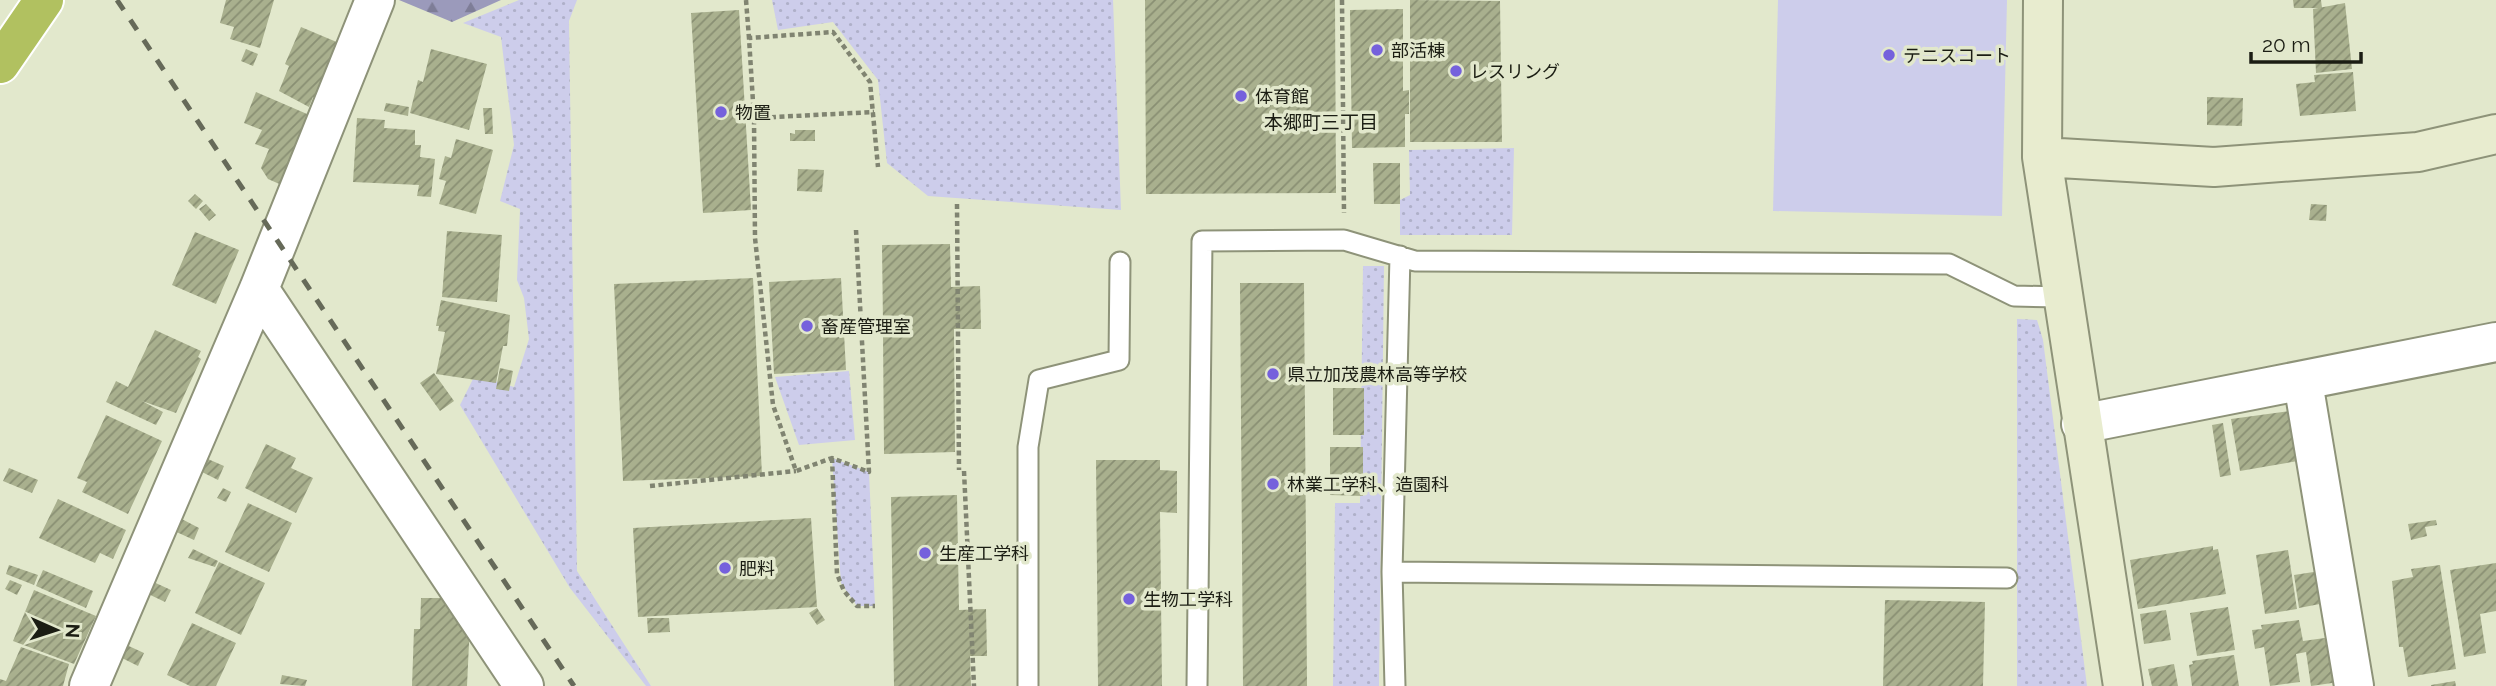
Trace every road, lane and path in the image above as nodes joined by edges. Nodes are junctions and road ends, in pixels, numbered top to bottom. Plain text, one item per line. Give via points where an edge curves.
1 (44, 0) edge
2 (375, 0) edge
3 (746, 0) edge
4 (1342, 0) edge
5 (2043, 0) edge
6 (749, 38) junction
7 (0, 64) edge
8 (874, 112) junction
9 (754, 118) junction
10 (2496, 134) edge
11 (2042, 156) junction
12 (878, 167) dead end
13 (957, 204) dead end
14 (856, 230) dead end
15 (1344, 240) junction
16 (1400, 256) junction
17 (1120, 261) dead end
18 (259, 289) junction
19 (2062, 297) junction
20 (2496, 341) edge
21 (2303, 382) junction
22 (2081, 424) junction
23 (832, 458) junction
24 (796, 471) junction
25 (649, 486) dead end
26 (1392, 572) junction
27 (2007, 578) dead end
28 (875, 606) dead end
29 (89, 686) edge
30 (524, 686) edge
31 (974, 686) edge
32 (1028, 686) edge
33 (1197, 686) edge
34 (1395, 686) edge
35 (2123, 686) edge
36 (2354, 686) edge

1 - 7 highway
2 - 18 street
3 - 6 path
4 - 15 path
5 - 11 street
6 - 8 path via 833,32 870,82
6 - 9 path
8 - 9 path
8 - 12 path
9 - 24 path via 755,238 773,405
10 - 11 street via 2418,152 2214,167
11 - 19 street
13 - 31 path via 962,471
14 - 23 path via 869,472
15 - 16 lane
15 - 33 lane via 1202,241
16 - 19 lane via 1415,261 1949,264 2014,296
16 - 26 lane
17 - 32 lane via 1119,360 1039,380 1028,447
18 - 29 street
18 - 30 street
19 - 22 street
20 - 21 street
21 - 22 street
21 - 36 street
22 - 35 street
23 - 24 path
23 - 28 path via 837,574 858,607
24 - 25 path
26 - 27 lane
26 - 34 lane

